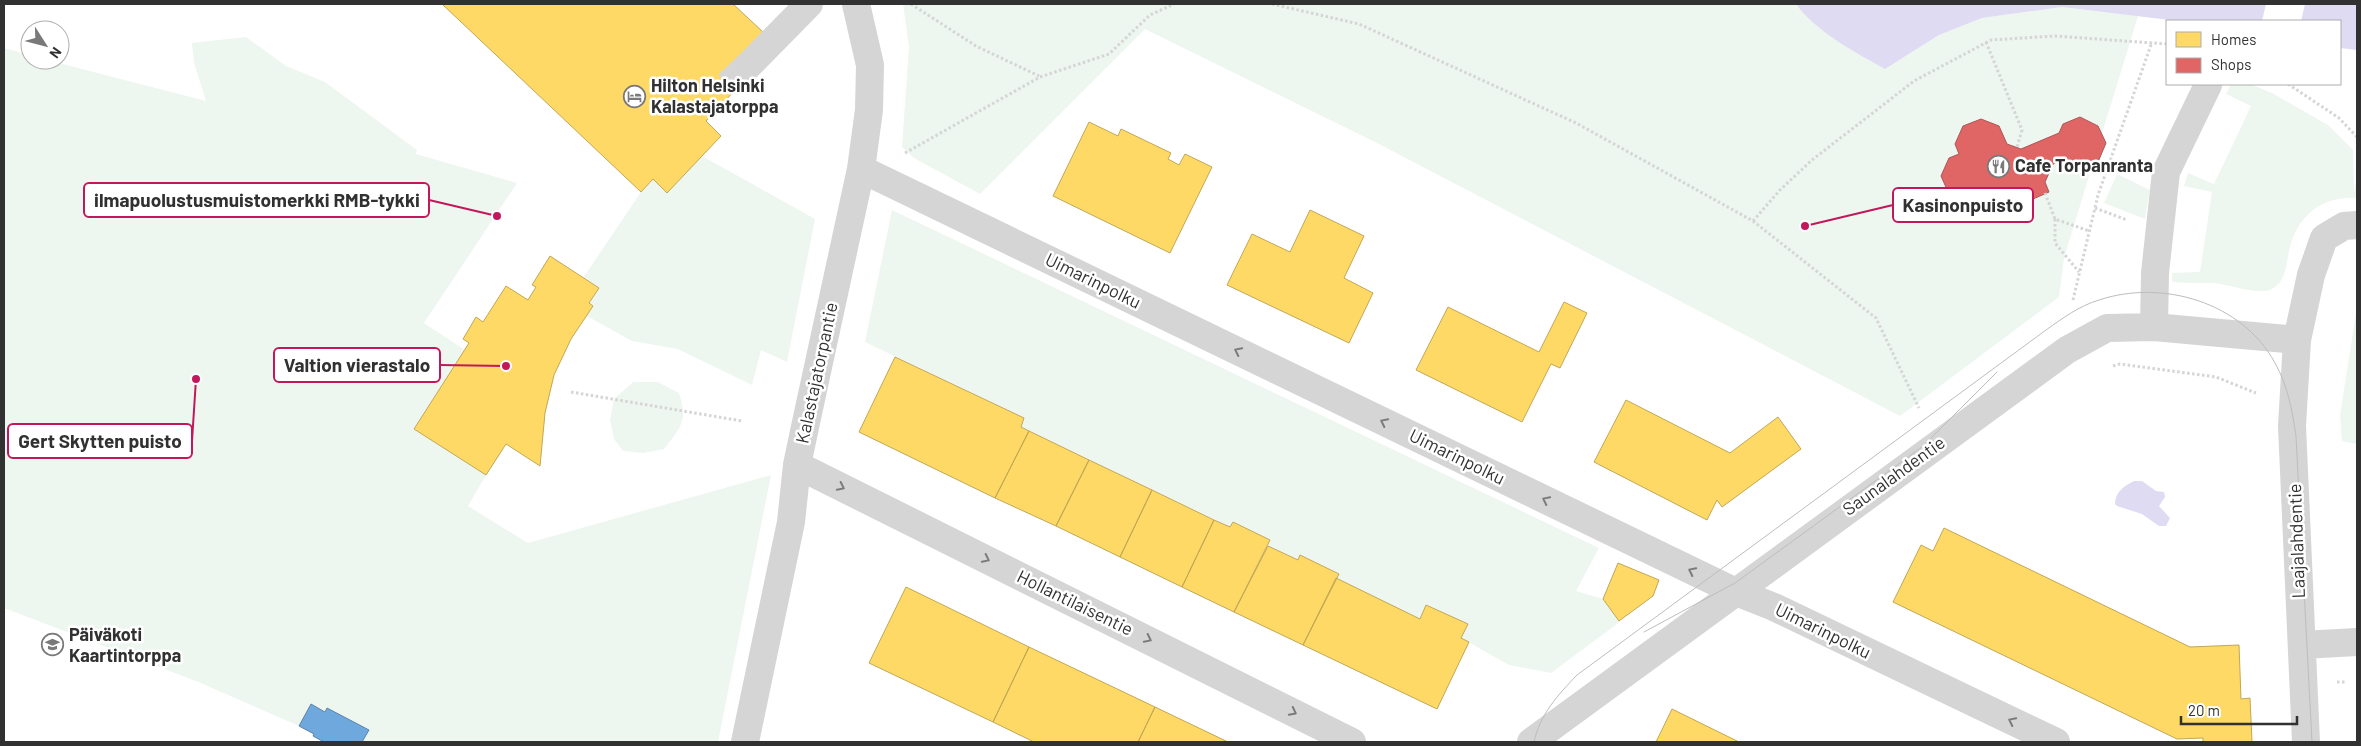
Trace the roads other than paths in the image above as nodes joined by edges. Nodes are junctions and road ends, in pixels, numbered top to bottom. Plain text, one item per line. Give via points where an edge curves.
1 (809, 4) edge
2 (856, 4) edge
3 (749, 65) tunnel mouth
4 (2208, 85) edge
5 (861, 169) junction
6 (2357, 224) edge
7 (2154, 327) junction
8 (2297, 340) junction
9 (797, 465) junction
10 (1736, 592) junction
11 (2357, 642) edge
12 (2302, 645) junction
13 (745, 742) edge
14 (1352, 742) edge
15 (1531, 742) edge
16 (2056, 742) edge
17 (2306, 742) edge

1 - 3 street
2 - 5 street, Kalastajatorpantie via 870,65 869,110
4 - 7 street via 2166,172 2155,273
5 - 9 street, Kalastajatorpantie
10 -> 5 street, Uimarinpolku
6 - 8 street, Laajalahdentie via 2344,226 2324,238 2311,275
7 - 8 street, Saunalahdentie
7 - 10 street, Saunalahdentie via 2107,328 2067,350
8 - 12 street, Laajalahdentie via 2292,426
9 - 13 street, Kalastajatorpantie via 790,522
9 -> 14 street, Hollantilaisentie
10 - 15 street, Saunalahdentie
16 -> 10 street, Uimarinpolku
11 - 12 street
12 - 17 street, Laajalahdentie

